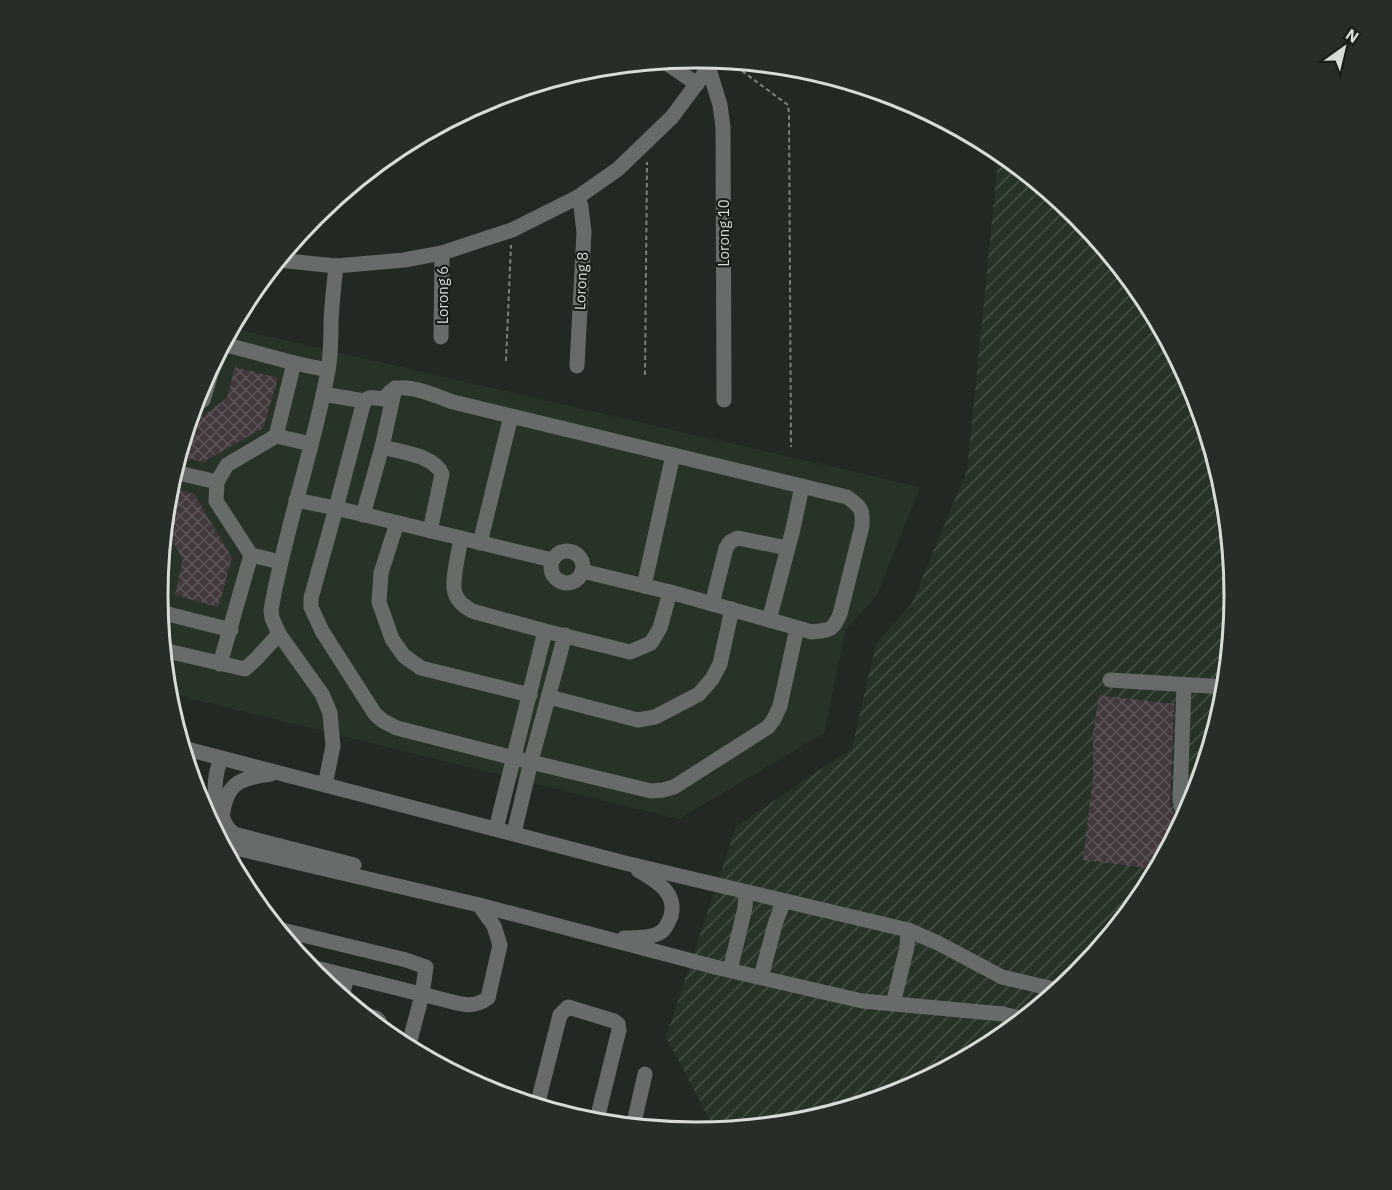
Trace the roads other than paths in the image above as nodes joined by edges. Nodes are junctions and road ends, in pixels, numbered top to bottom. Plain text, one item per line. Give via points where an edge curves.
1 (709, 68) edge
2 (713, 68) edge
3 (675, 69) edge
4 (697, 84) junction
5 (578, 197) junction
6 (442, 253) junction
7 (288, 261) edge
8 (336, 266) junction
9 (441, 337) dead end
10 (231, 347) edge
11 (294, 363) junction
12 (577, 366) dead end
13 (328, 370) junction
14 (395, 388) junction
15 (323, 394) junction
16 (724, 400) dead end
17 (364, 401) junction
18 (511, 416) junction
19 (276, 436) junction
20 (311, 444) junction
21 (382, 447) junction
22 (673, 455) junction
23 (183, 474) edge
24 (217, 482) junction
25 (802, 486) junction
26 (297, 500) junction
27 (336, 508) junction
28 (363, 515) junction
29 (397, 523) junction
30 (430, 531) junction
31 (461, 538) junction
32 (480, 543) junction
33 (787, 548) junction
34 (251, 555) junction
35 (552, 560) junction
36 (280, 562) junction
37 (582, 571) junction
38 (644, 586) junction
39 (670, 592) junction
40 (712, 604) junction
41 (732, 609) junction
42 (169, 614) edge
43 (769, 620) junction
44 (797, 628) junction
45 (231, 630) junction
46 (545, 631) junction
47 (279, 634) junction
48 (565, 635) junction
49 (172, 652) edge
50 (220, 664) junction
51 (1110, 680) dead end
52 (1184, 685) junction
53 (1215, 687) edge
54 (530, 695) junction
55 (549, 697) junction
56 (192, 750) edge
57 (221, 758) junction
58 (514, 758) junction
59 (531, 761) junction
60 (281, 773) junction
61 (325, 785) junction
62 (1181, 802) edge
63 (222, 818) junction
64 (496, 829) junction
65 (514, 834) junction
66 (233, 847) edge
67 (625, 863) junction
68 (406, 888) junction
69 (746, 892) junction
70 (783, 901) junction
71 (479, 905) junction
72 (908, 930) junction
73 (291, 932) edge
74 (608, 939) junction
75 (730, 970) junction
76 (328, 972) edge
77 (347, 976) junction
78 (761, 977) junction
79 (344, 988) edge
80 (1048, 988) edge
81 (422, 995) junction
82 (893, 1004) junction
83 (1012, 1016) edge
84 (410, 1039) edge
85 (645, 1074) dead end
86 (539, 1099) edge
87 (598, 1113) edge
88 (635, 1119) edge

1 - 4 street
2 - 16 street, Lorong 10 via 723,127
3 - 4 street
4 - 5 street via 641,149
5 - 6 street via 512,230
5 - 12 street, Lorong 8 via 584,232
6 - 8 street
6 - 9 street, Lorong 6
7 - 8 street
8 - 13 street
10 - 11 street
11 - 13 street
11 - 19 street
13 - 15 street
14 - 17 street via 382,399
14 - 18 street via 415,389
14 - 21 street
15 - 17 street
15 - 20 street
17 - 27 street
18 - 22 street
18 - 32 street
19 - 20 street
19 - 24 street via 227,465
20 - 26 street
21 - 28 street
21 - 30 street via 431,460 440,468
22 - 25 street
22 - 38 street
23 - 24 street
24 - 34 street via 216,501
25 - 33 street
25 - 44 street via 847,496 863,514 836,625 826,631
26 - 27 street
26 - 36 street
27 - 28 street
27 - 58 street via 311,608 375,714 397,728
28 - 29 street
29 - 30 street
29 - 54 street via 381,573 379,602 392,639 404,656 421,668
30 - 31 street
31 - 32 street
31 - 46 street via 455,591 462,604 471,611
32 - 35 street
33 - 40 street via 738,538 730,542
33 - 43 street
34 - 36 street
34 - 45 street
35 - 37 street via 560,552 572,552 579,556
35 - 37 street via 551,571 561,582 572,582
36 - 47 street via 271,610
37 - 38 street
38 - 39 street
39 - 40 street
39 - 48 street via 660,628 651,643 641,648 630,652
40 - 41 street
41 - 43 street
41 - 55 street via 720,664 712,679 699,694 655,717 638,720
42 - 45 street
43 - 44 street
44 - 59 street via 780,705 768,727 674,787 651,791
45 - 50 street
46 - 48 street
46 - 54 street
47 - 50 street via 245,669
47 - 61 street via 322,694 330,713 333,746
48 - 55 street
49 - 50 street
51 - 52 street
52 - 53 street
52 - 62 street
54 - 58 street
55 - 59 street
56 - 57 street
57 - 60 street
57 - 63 street via 215,787
58 - 59 street
58 - 64 street
59 - 65 street
60 - 61 street
60 - 63 street via 252,776 233,786
61 - 64 street
63 - 68 street via 234,834 379,872
64 - 65 street
65 - 67 street
66 - 68 street
67 - 69 street
67 - 74 street via 670,894 672,913 661,932 643,938
68 - 71 street
69 - 70 street
69 - 75 street
70 - 72 street
70 - 78 street
71 - 74 street
71 - 81 street via 494,926 500,945 488,998 480,1004 466,1005
72 - 80 street via 1002,977
72 - 82 street
73 - 81 street via 424,966
74 - 75 street
75 - 78 street
76 - 77 street
77 - 79 street
77 - 81 street
78 - 82 street via 862,1001
81 - 84 street
82 - 83 street
85 - 88 street
86 - 87 street via 560,1015 568,1007 618,1024

